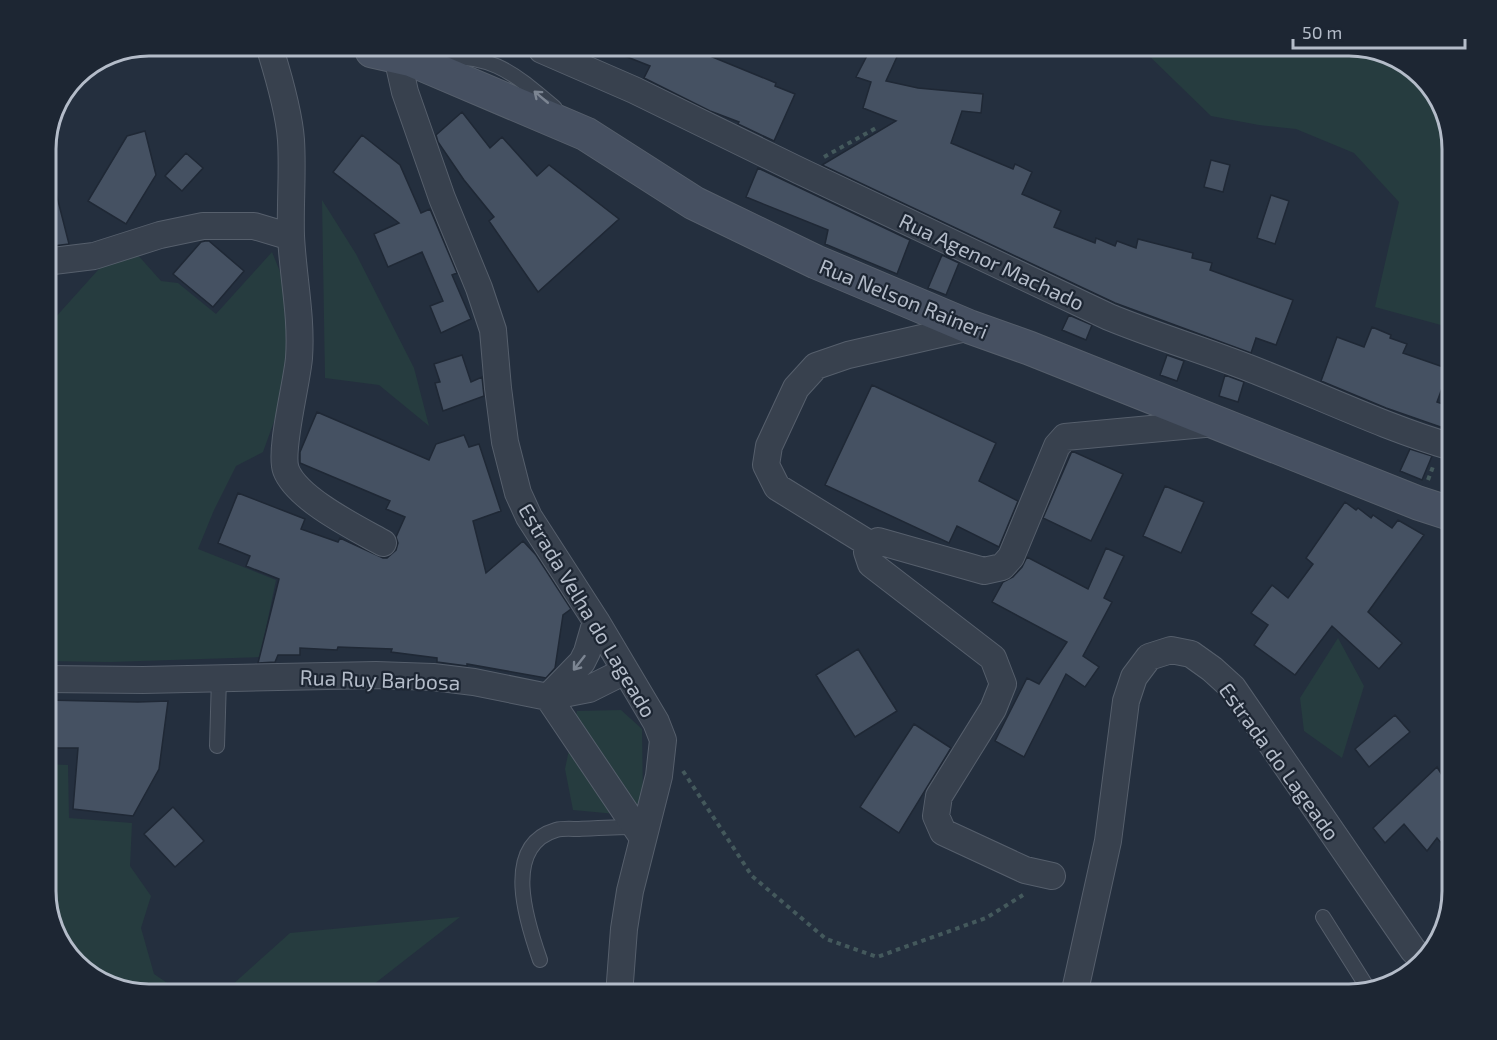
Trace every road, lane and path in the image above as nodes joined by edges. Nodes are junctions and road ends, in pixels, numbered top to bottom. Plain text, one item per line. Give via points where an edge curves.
1 (272, 56) edge
2 (398, 56) edge
3 (400, 56) edge
4 (556, 56) edge
5 (876, 128) dead end
6 (800, 171) junction
7 (291, 237) junction
8 (56, 261) edge
9 (970, 327) junction
10 (1221, 423) junction
11 (1442, 444) edge
12 (1442, 456) edge
13 (1418, 502) junction
14 (1442, 510) edge
15 (383, 543) dead end
16 (870, 545) junction
17 (596, 621) junction
18 (625, 671) junction
19 (219, 678) junction
20 (56, 679) edge
21 (548, 697) junction
22 (663, 740) junction
23 (217, 746) dead end
24 (639, 832) junction
25 (1052, 876) joint
26 (1323, 917) dead end
27 (1417, 954) edge
28 (540, 960) dead end
29 (1365, 983) edge
30 (620, 985) edge
31 (1076, 985) edge

1 - 7 street via 291,139
2 - 17 street, Estrada Velha do Lageado via 405,92 493,330 505,442 518,493 529,517
3 - 9 main road, Rua Nelson Raineri via 586,134 694,204 816,262
4 - 6 street, Rua Agenor Machado
5 - 6 path
6 - 11 street, Rua Agenor Machado via 1140,330
7 - 8 street via 254,226 203,226 94,256
7 - 15 street via 300,314 285,468 308,497
9 - 10 main road, Rua Nelson Raineri
9 - 16 street via 816,366 796,388 769,446 766,465 777,487
10 - 13 main road, Rua Nelson Raineri
10 - 16 street via 1065,437 1057,446 1011,557 1002,567 984,571 878,541
12 - 13 path
13 - 14 main road, Rua Nelson Raineri
16 - 25 street via 867,552 871,564 993,658 1003,684 993,709 939,796 936,816 943,832 1025,870
17 - 18 street, Estrada Velha do Lageado
17 -> 21 street via 582,662
18 - 21 street via 589,689
18 - 22 street, Estrada Velha do Lageado
19 - 20 street, Rua Ruy Barbosa
19 - 21 street, Rua Ruy Barbosa via 433,677
19 - 23 lane
21 - 24 street
22 - 24 street, Estrada Velha do Lageado via 659,776
22 - 25 path via 752,876 826,939 877,957 986,918
24 - 28 lane via 556,830 538,840 525,858 523,901
24 - 30 street, Estrada Velha do Lageado
26 - 29 lane
27 - 31 street, Estrada do Lageado via 1233,688 1191,654 1171,650 1149,657 1134,677 1126,701 1108,841

